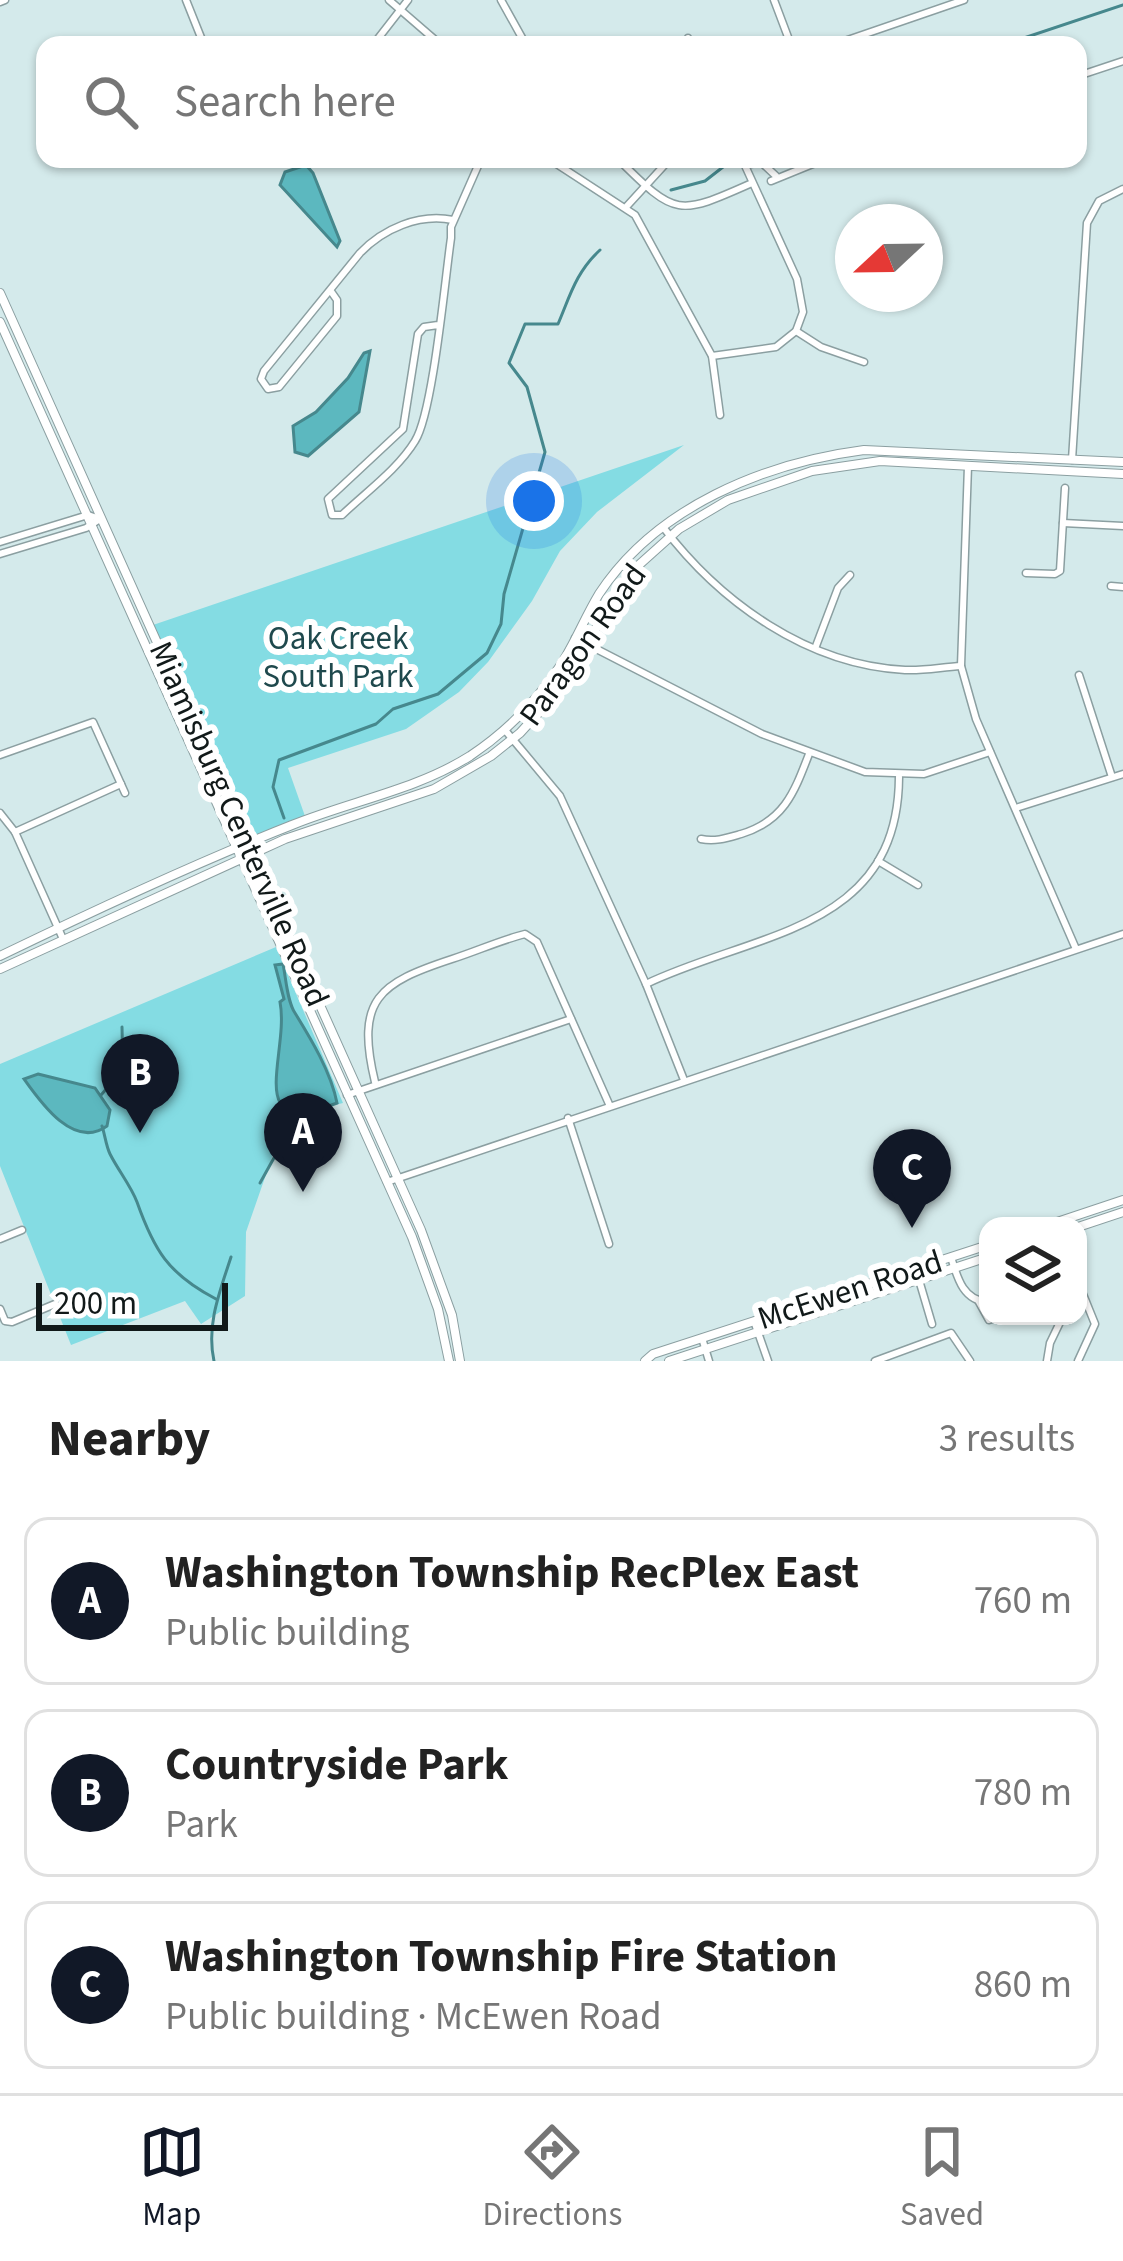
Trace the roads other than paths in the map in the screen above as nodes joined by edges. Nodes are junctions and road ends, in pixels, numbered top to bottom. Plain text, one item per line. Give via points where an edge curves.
1 (186, 0) edge
2 (389, 0) edge
3 (408, 0) edge
4 (501, 0) edge
5 (774, 0) edge
6 (964, 0) edge
7 (401, 9) junction
8 (200, 36) edge
9 (381, 36) edge
10 (431, 36) edge
11 (521, 36) edge
12 (788, 36) edge
13 (859, 36) edge
14 (1123, 61) edge
15 (1087, 73) edge
16 (477, 168) edge
17 (564, 168) edge
18 (627, 168) edge
19 (661, 168) edge
20 (746, 168) edge
21 (766, 168) edge
22 (801, 168) edge
23 (752, 182) junction
24 (645, 185) junction
25 (1123, 189) edge
26 (627, 206) junction
27 (453, 220) junction
28 (331, 290) junction
29 (0, 293) edge
30 (0, 322) edge
31 (438, 325) junction
32 (796, 331) junction
33 (712, 356) junction
34 (864, 362) dead end
35 (46, 412) junction
36 (720, 416) dead end
37 (1072, 460) junction
38 (1123, 462) edge
39 (968, 466) junction
40 (1123, 475) edge
41 (1065, 488) dead end
42 (93, 520) junction
43 (1064, 523) junction
44 (1123, 526) edge
45 (663, 527) junction
46 (670, 537) junction
47 (0, 542) edge
48 (0, 554) edge
49 (1026, 573) dead end
50 (850, 575) dead end
51 (1111, 586) dead end
52 (1123, 587) edge
53 (575, 638) junction
54 (585, 646) junction
55 (816, 646) junction
56 (961, 666) junction
57 (1079, 676) dead end
58 (188, 712) junction
59 (177, 717) junction
60 (505, 730) junction
61 (514, 739) junction
62 (989, 752) junction
63 (810, 753) junction
64 (0, 755) edge
65 (1123, 773) edge
66 (899, 776) junction
67 (1112, 777) junction
68 (1016, 808) junction
69 (0, 813) edge
70 (15, 832) junction
71 (701, 839) dead end
72 (242, 847) junction
73 (247, 857) junction
74 (878, 861) junction
75 (918, 885) dead end
76 (58, 928) junction
77 (1123, 934) edge
78 (63, 939) junction
79 (1076, 950) junction
80 (2, 955) edge
81 (4, 967) edge
82 (310, 981) junction
83 (646, 984) junction
84 (299, 986) junction
85 (571, 1019) junction
86 (684, 1080) junction
87 (375, 1082) junction
88 (358, 1090) junction
89 (347, 1095) junction
90 (609, 1104) junction
91 (568, 1118) junction
92 (393, 1180) junction
93 (1123, 1200) edge
94 (1123, 1212) edge
95 (1072, 1217) edge
96 (1087, 1224) edge
97 (22, 1230) dead end
98 (0, 1239) edge
99 (609, 1244) dead end
100 (979, 1248) edge
101 (950, 1257) junction
102 (979, 1260) edge
103 (954, 1268) junction
104 (919, 1280) junction
105 (979, 1299) edge
106 (55, 1304) dead end
107 (1087, 1304) edge
108 (0, 1310) edge
109 (754, 1321) junction
110 (932, 1324) dead end
111 (1059, 1325) edge
112 (758, 1332) junction
113 (704, 1343) junction
114 (449, 1361) edge
115 (460, 1361) edge
116 (645, 1361) edge
117 (669, 1361) edge
118 (709, 1361) edge
119 (768, 1361) edge
120 (874, 1361) edge
121 (970, 1361) edge
122 (1046, 1361) edge
123 (1078, 1361) edge

1 - 8 street
2 - 7 street
3 - 7 street
4 - 11 street
5 - 12 street
6 - 13 street
7 - 9 street
7 - 10 street
14 - 15 street
16 - 27 street
17 - 26 street
18 - 24 street
19 - 24 street
20 - 23 street
21 - 22 street via 774,178
23 - 24 street via 690,207 665,202
23 - 32 street via 800,288
24 - 26 street
25 - 37 street via 1099,201 1087,223
26 - 33 street
27 - 28 street via 419,218 379,237
27 - 31 street
28 - 28 street via 264,370 268,389 279,387 337,316
29 - 35 street, Miamisburg Centerville Road
30 - 35 street, Miamisburg Centerville Road
31 - 31 street via 417,439 342,515 332,515 328,499 406,423 418,334
32 - 33 street via 769,350
32 - 34 street
33 - 36 street
35 - 42 street, Miamisburg Centerville Road
37 - 38 street, Paragon Road
37 - 45 street, Paragon Road via 842,453 735,485
39 - 40 street, Paragon Road
39 - 46 street, Paragon Road via 880,461 812,471 728,500
39 - 56 street
41 - 43 street
42 - 47 street
42 - 48 street
42 - 58 street, Miamisburg Centerville Road
42 - 59 street, Miamisburg Centerville Road
43 - 44 street
43 - 49 street via 1060,571
45 - 46 street
45 - 53 street, Paragon Road via 616,571
46 - 54 street, Paragon Road via 620,584
46 - 55 street via 749,614
50 - 55 street
51 - 52 street
53 - 54 street
53 - 60 street, Paragon Road
54 - 61 street, Paragon Road
54 - 63 street
55 - 56 street via 886,668
56 - 62 street
57 - 67 street
58 - 59 street
58 - 72 street, Miamisburg Centerville Road
59 - 72 street, Miamisburg Centerville Road
60 - 61 street
60 - 72 street, Paragon Road via 420,781
61 - 73 street, Paragon Road via 434,789
61 - 83 street via 560,796
62 - 66 street
62 - 68 street
63 - 66 street
63 - 71 street via 777,817 751,831
64 - 70 street via 94,722 123,788
65 - 67 street
66 - 74 street via 895,822
67 - 68 street
68 - 79 street
69 - 70 street
70 - 76 street
72 - 73 street, Miamisburg Centerville Road
72 - 76 street, Paragon Road
73 - 78 street, Paragon Road
73 - 82 street, Miamisburg Centerville Road
73 - 84 street, Miamisburg Centerville Road
74 - 75 street
74 - 83 street via 822,917
76 - 78 street
76 - 80 street, Paragon Road
77 - 79 street
78 - 81 street, Paragon Road
79 - 86 street
80 - 81 street
82 - 84 street
82 - 88 street, Miamisburg Centerville Road
83 - 86 street
84 - 89 street, Miamisburg Centerville Road
85 - 87 street
85 - 87 street via 537,941 521,934 386,987 369,1027
85 - 90 street
86 - 90 street
87 - 88 street
88 - 89 street
88 - 92 street, Miamisburg Centerville Road
89 - 92 street, Miamisburg Centerville Road
90 - 91 street
91 - 92 street
91 - 99 street
92 - 114 street, Miamisburg Centerville Road
92 - 115 street, Miamisburg Centerville Road via 441,1282
93 - 95 street
94 - 96 street
97 - 98 street
100 - 101 street, McEwen Road
101 - 103 street
101 - 109 street, McEwen Road
102 - 103 street, McEwen Road
103 - 104 street, McEwen Road
103 - 105 street
104 - 110 street
104 - 112 street, McEwen Road
106 - 108 street via 12,1322
107 - 123 street via 1095,1324
109 - 112 street
109 - 113 street, McEwen Road
111 - 122 street
112 - 113 street, McEwen Road
112 - 119 street
113 - 116 street, McEwen Road
113 - 117 street, McEwen Road
113 - 118 street
120 - 121 street via 952,1333

